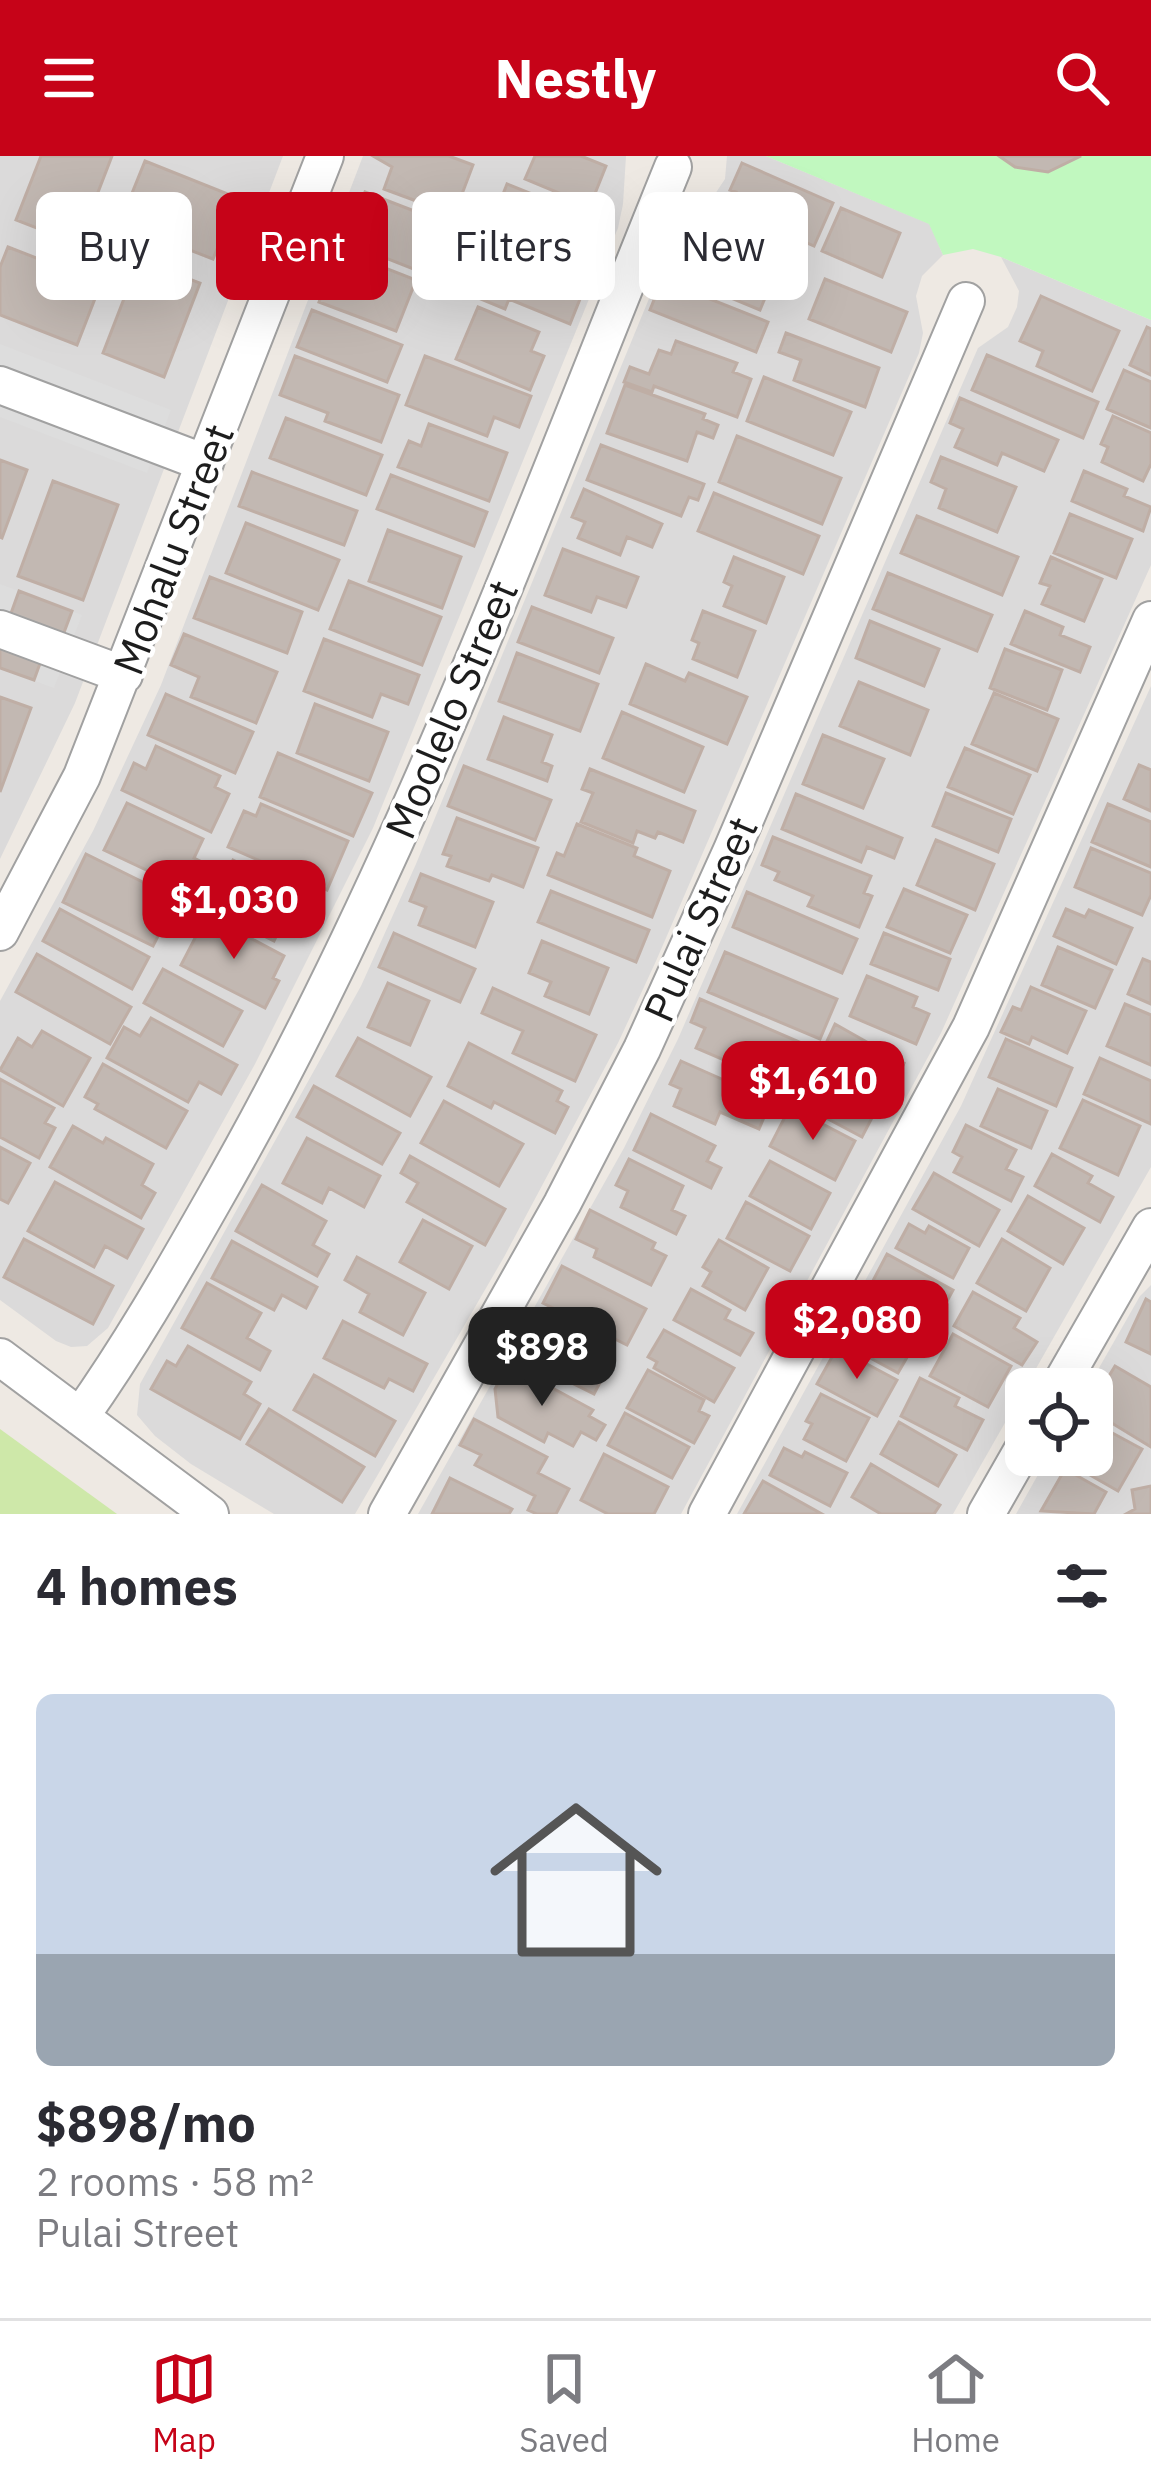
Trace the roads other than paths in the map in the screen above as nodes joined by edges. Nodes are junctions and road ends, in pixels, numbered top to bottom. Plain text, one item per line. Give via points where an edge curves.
1 (315, 159) edge
2 (674, 167) dead end
3 (966, 301) dead end
4 (0, 385) edge
5 (206, 463) junction
6 (1151, 620) edge
7 (0, 629) edge
8 (124, 675) junction
9 (0, 932) edge
10 (1149, 1235) edge
11 (0, 1357) edge
12 (1070, 1368) edge
13 (80, 1417) junction
14 (1008, 1476) edge
15 (210, 1514) edge
16 (387, 1514) edge
17 (707, 1514) edge
18 (986, 1514) edge

1 - 5 street, Mohalu Street
2 - 13 street, Moolelo Street via 362,918 249,1140
3 - 16 street, Pulai Street via 642,1049
4 - 5 street
5 - 8 street, Mohalu Street
6 - 17 street via 971,1027
7 - 8 street
8 - 9 street, Mohalu Street via 82,776
10 - 12 street
11 - 13 street
13 - 15 street
14 - 18 street

